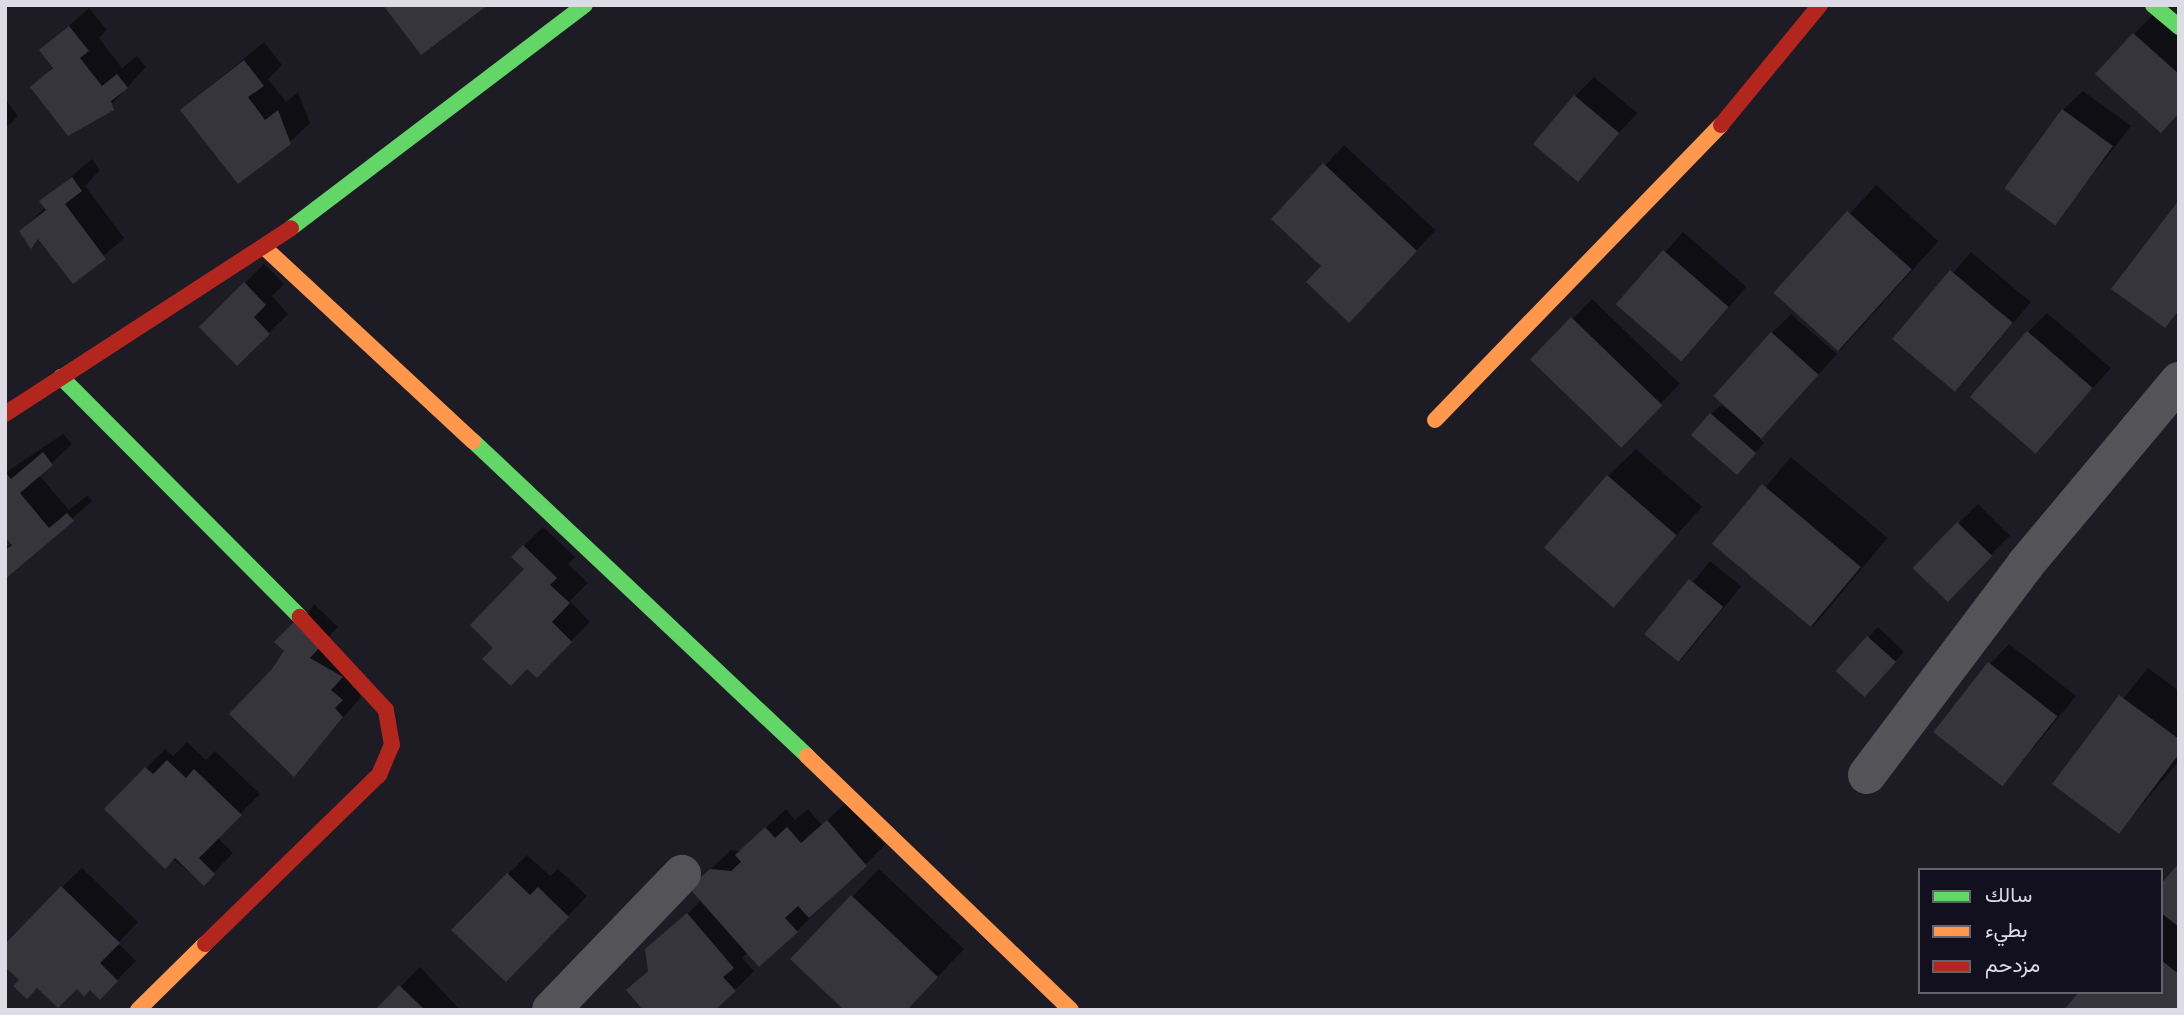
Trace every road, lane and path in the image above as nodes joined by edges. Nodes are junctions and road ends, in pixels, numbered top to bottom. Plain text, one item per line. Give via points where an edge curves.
1 (585, 5) edge
2 (1820, 5) edge
3 (2153, 5) edge
4 (2179, 27) edge
5 (265, 248) junction
6 (61, 377) junction
7 (2179, 381) edge
8 (5, 414) edge
9 (1435, 420) dead end
10 (1867, 775) dead end
11 (682, 874) dead end
12 (138, 1010) edge
13 (551, 1010) edge
14 (1071, 1010) edge

1 - 5 street
2 - 9 street via 1740,105
3 - 4 street
5 - 6 street
5 - 14 street via 688,641
6 - 8 street
6 - 12 street via 356,673 386,710 392,745 379,775
7 - 10 street via 2025,565
11 - 13 street

